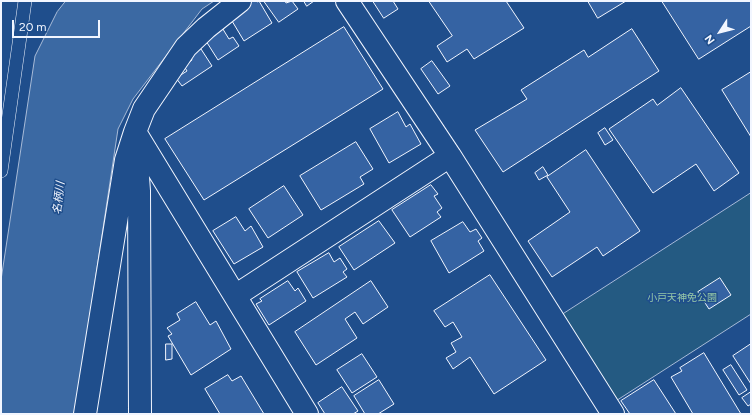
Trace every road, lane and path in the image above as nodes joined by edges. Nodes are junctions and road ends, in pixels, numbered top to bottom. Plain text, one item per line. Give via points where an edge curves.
1 (25, 1) edge
2 (240, 1) edge
3 (347, 1) edge
4 (135, 132) junction
5 (450, 156) junction
6 (1, 171) edge
7 (235, 296) junction
8 (86, 414) edge
9 (140, 414) edge
10 (307, 414) edge
11 (613, 414) edge

1 - 6 lane
2 - 4 street via 186,47 144,109
3 - 5 street
4 - 7 street
4 - 8 street via 126,160
4 - 9 street via 140,192
5 - 7 street
5 - 11 street
7 - 10 street

